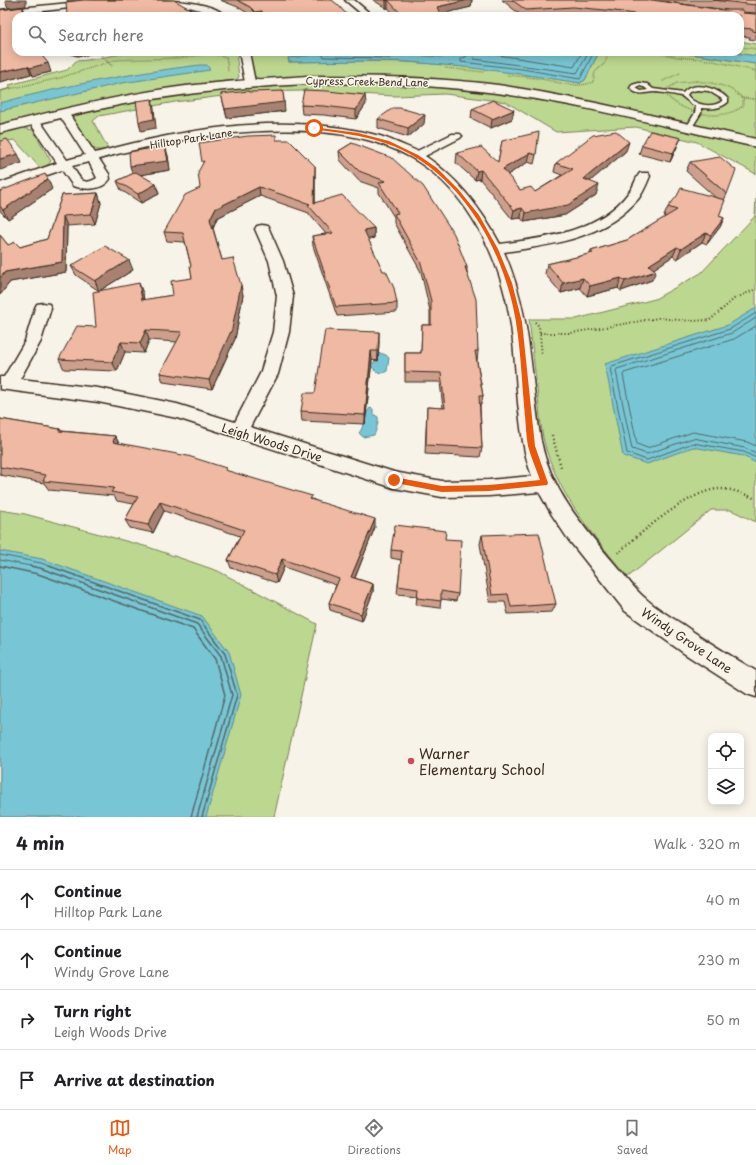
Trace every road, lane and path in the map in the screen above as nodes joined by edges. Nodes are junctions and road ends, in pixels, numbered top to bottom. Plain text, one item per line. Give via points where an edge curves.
1 (122, 0) edge
2 (144, 0) edge
3 (212, 0) edge
4 (349, 0) edge
5 (199, 6) junction
6 (51, 12) edge
7 (213, 12) edge
8 (364, 12) edge
9 (0, 13) edge
10 (12, 13) edge
11 (744, 48) edge
12 (756, 49) edge
13 (102, 56) edge
14 (196, 56) edge
15 (224, 56) edge
16 (245, 56) edge
17 (608, 56) edge
18 (673, 56) edge
19 (109, 61) junction
20 (113, 67) dead end
21 (756, 71) edge
22 (680, 73) dead end
23 (504, 75) dead end
24 (226, 76) dead end
25 (664, 80) dead end
26 (250, 82) junction
27 (651, 90) dead end
28 (0, 91) edge
29 (684, 95) junction
30 (756, 96) edge
31 (742, 98) dead end
32 (751, 98) junction
33 (756, 99) edge
34 (700, 105) junction
35 (63, 113) junction
36 (34, 120) junction
37 (690, 128) junction
38 (0, 129) edge
39 (456, 136) dead end
40 (387, 142) joint
41 (756, 143) edge
42 (416, 156) junction
43 (93, 157) junction
44 (65, 165) junction
45 (644, 176) dead end
46 (0, 187) edge
47 (262, 229) dead end
48 (496, 249) junction
49 (756, 289) edge
50 (43, 308) dead end
51 (531, 318) dead end
52 (540, 333) junction
53 (542, 362) dead end
54 (4, 383) edge
55 (550, 429) dead end
56 (239, 431) junction
57 (561, 468) dead end
58 (545, 483) junction
59 (756, 499) edge
60 (614, 548) dead end
61 (618, 553) junction
62 (623, 558) dead end
63 (756, 685) edge

1 - 6 street
2 - 5 street
3 - 5 street
4 - 8 street
5 - 7 street
9 - 10 street
11 - 12 path
13 - 19 path
14 - 19 path
15 - 24 path via 227,59
16 - 26 street
17 - 23 path via 605,63 595,72 593,82 583,85 573,86
18 - 21 path via 709,60
19 - 20 path
19 - 28 path via 60,78
22 - 25 path
26 - 35 street, Cypress Creek Bend Lane via 178,91
26 - 37 street, Cypress Creek Bend Lane via 346,79 444,83 537,96
27 - 29 lane
29 - 34 lane via 688,101
29 - 34 lane via 689,90 706,89 719,93 725,99 723,104 718,106
30 - 32 path
31 - 32 path
32 - 33 path
34 - 37 lane
35 - 36 street, Cypress Creek Bend Lane
35 - 43 street
36 - 38 street, Cypress Creek Bend Lane
36 - 44 street
37 - 41 street, Cypress Creek Bend Lane
39 - 42 street
40 - 42 street, Windy Grove Lane
40 - 43 street, Hilltop Park Lane via 356,134 314,128 282,127 195,136
42 - 48 street, Windy Grove Lane via 436,169 457,190 476,215
43 - 44 street, Hilltop Park Lane
43 - 44 street via 104,179 95,185 84,187 77,183
44 - 46 street, Hilltop Park Lane
45 - 48 street via 634,194 615,213 587,231 556,240
47 - 56 street via 276,261 285,296 281,332 269,374
48 - 58 street, Windy Grove Lane via 509,283 519,322 532,446
49 - 52 path via 734,299 710,320 658,318 571,333
50 - 54 street via 33,341
51 - 52 path via 539,326
52 - 53 path
54 - 56 street, Leigh Woods Drive via 105,396 177,412
55 - 57 path
56 - 58 street, Leigh Woods Drive via 394,480 442,489
58 - 63 street, Windy Grove Lane via 592,554 634,603 707,656
59 - 61 path via 731,490 706,491 660,517
60 - 61 path
61 - 62 path

